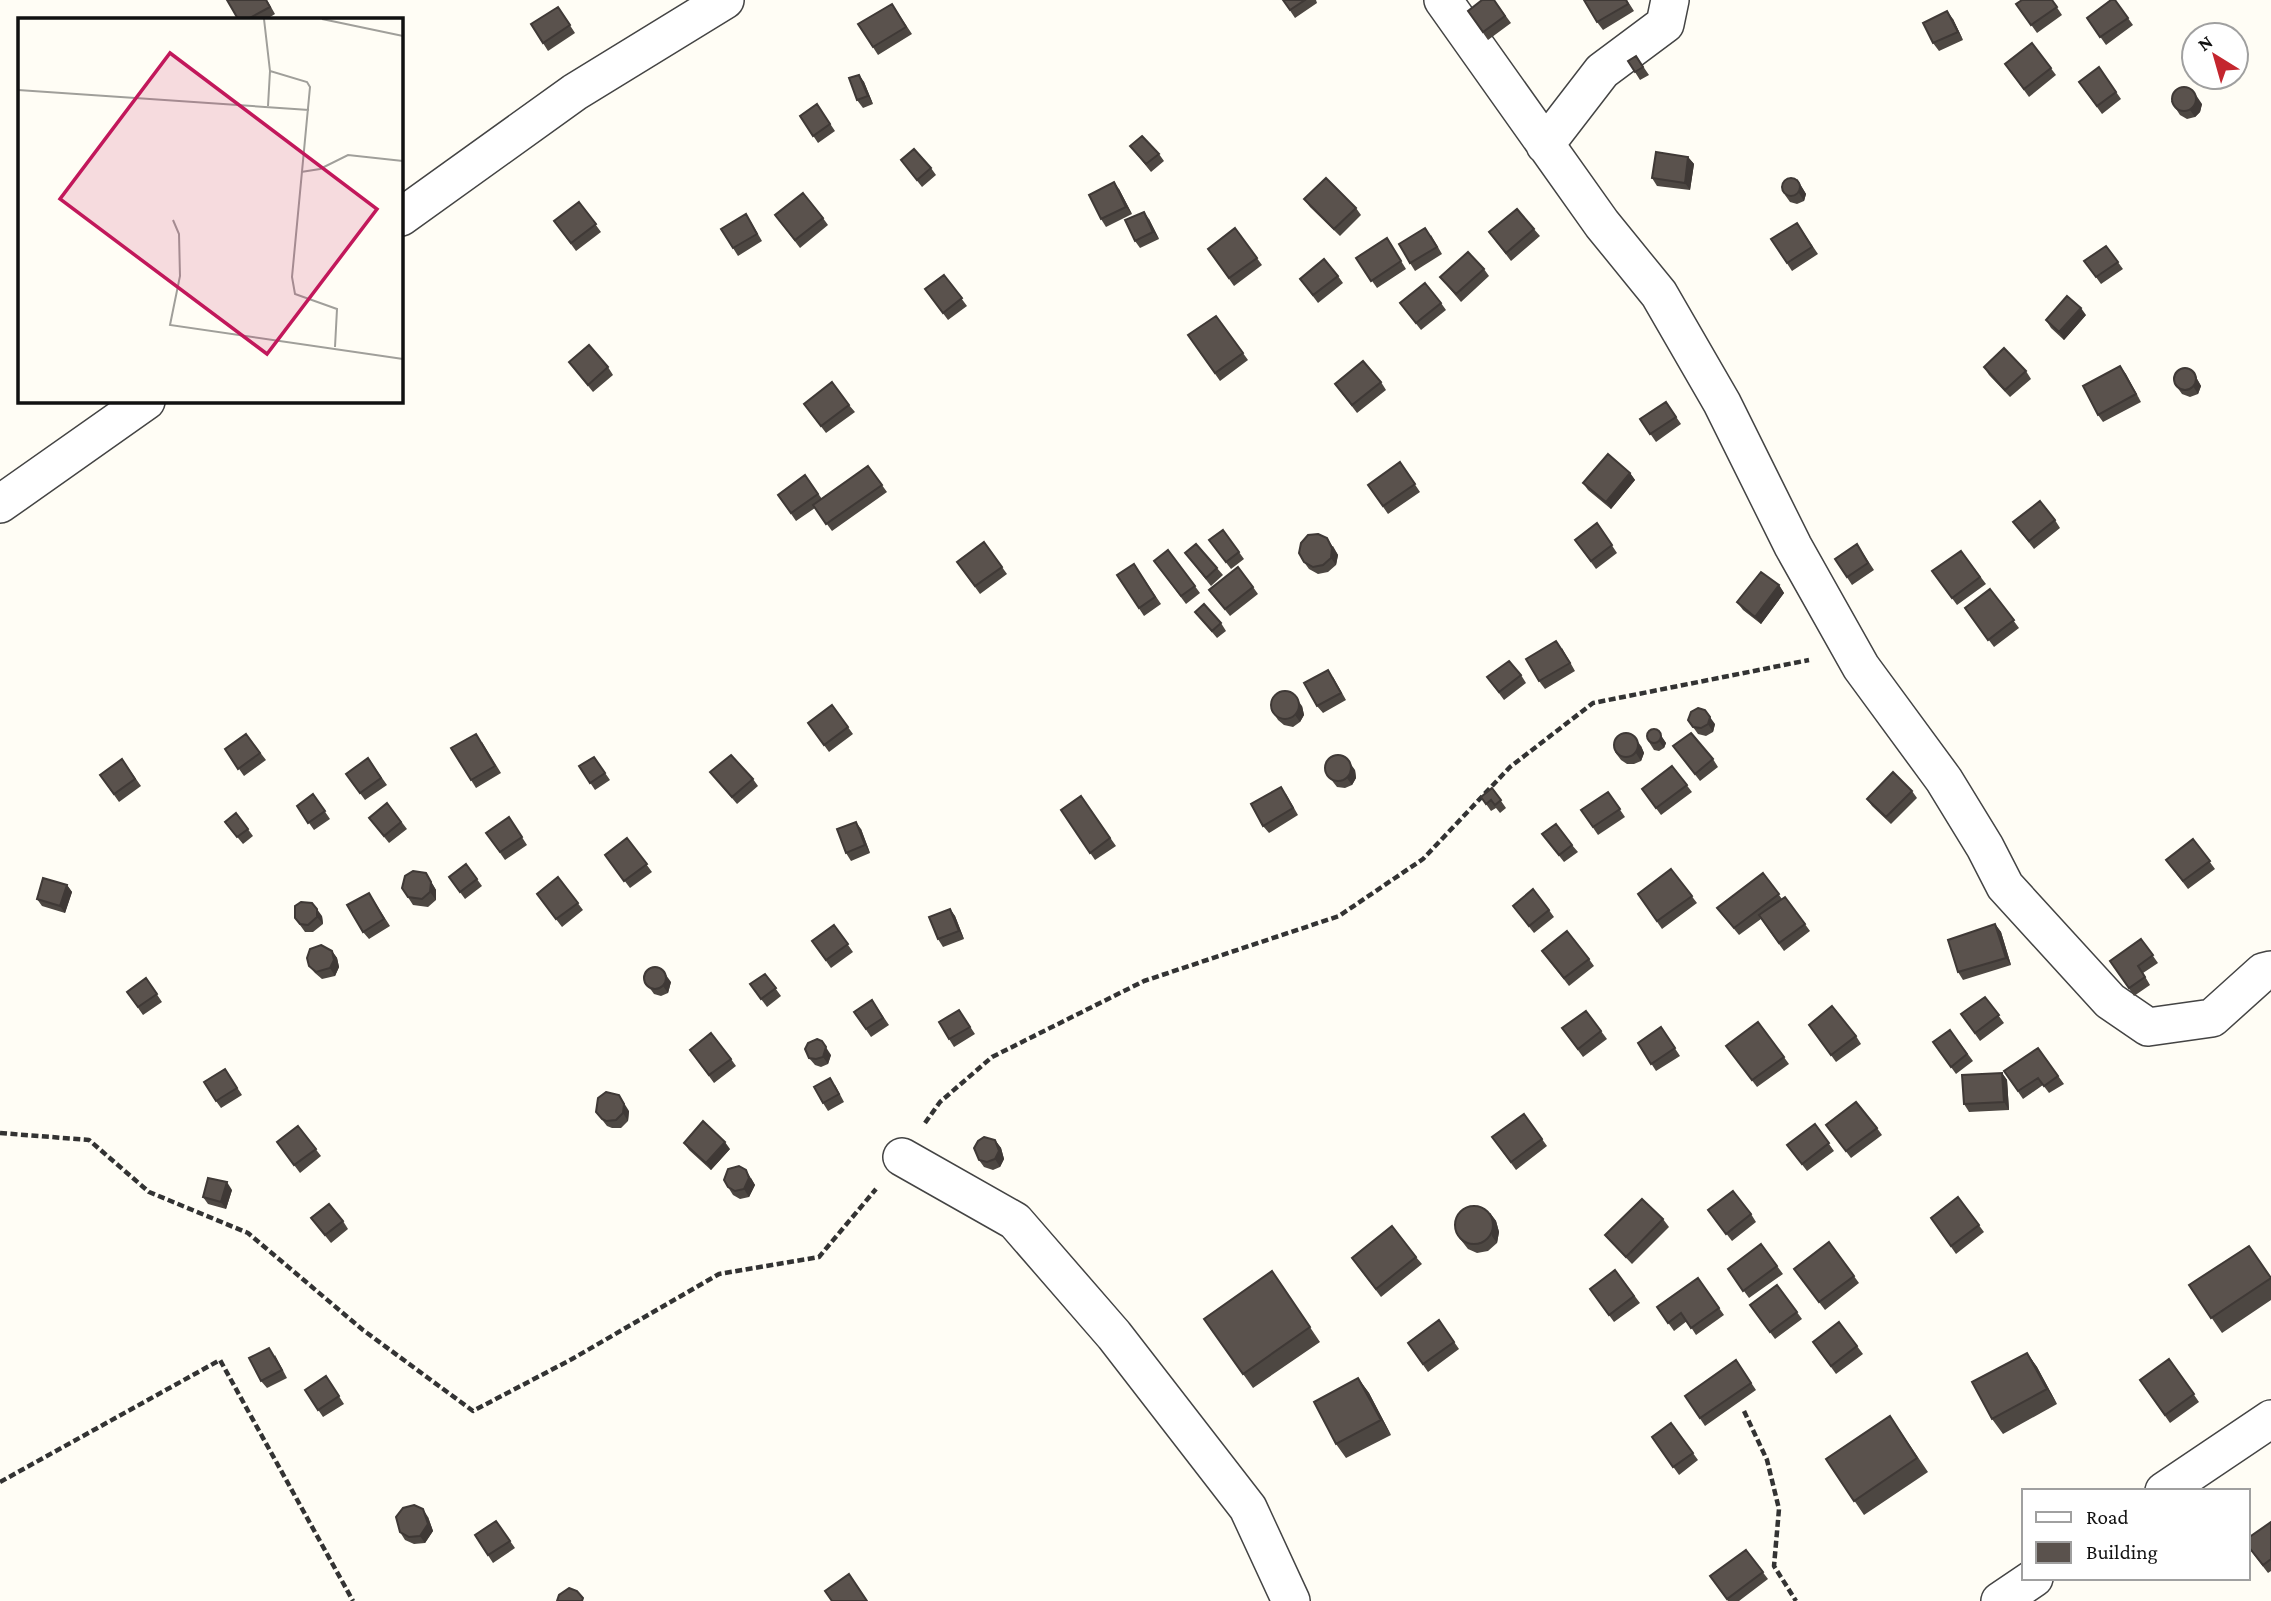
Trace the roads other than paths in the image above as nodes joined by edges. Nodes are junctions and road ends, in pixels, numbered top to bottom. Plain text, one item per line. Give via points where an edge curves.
1 (725, 0) edge
2 (1443, 0) edge
3 (1670, 0) edge
4 (1545, 145) junction
5 (402, 216) edge
6 (145, 402) edge
7 (0, 505) edge
8 (2271, 970) edge
9 (902, 1157) road end
10 (2271, 1419) edge
11 (2167, 1489) edge
12 (2031, 1580) edge
13 (1291, 1601) edge
14 (2000, 1601) edge

1 - 5 street via 575,92
2 - 4 street
3 - 4 street via 1665,24 1602,71
4 - 8 street via 1659,294 1861,667 1944,780 2005,886 2110,1001 2148,1027 2212,1018
6 - 7 street
9 - 13 street via 1015,1221 1024,1231 1114,1335 1248,1508
10 - 11 street
12 - 14 street

